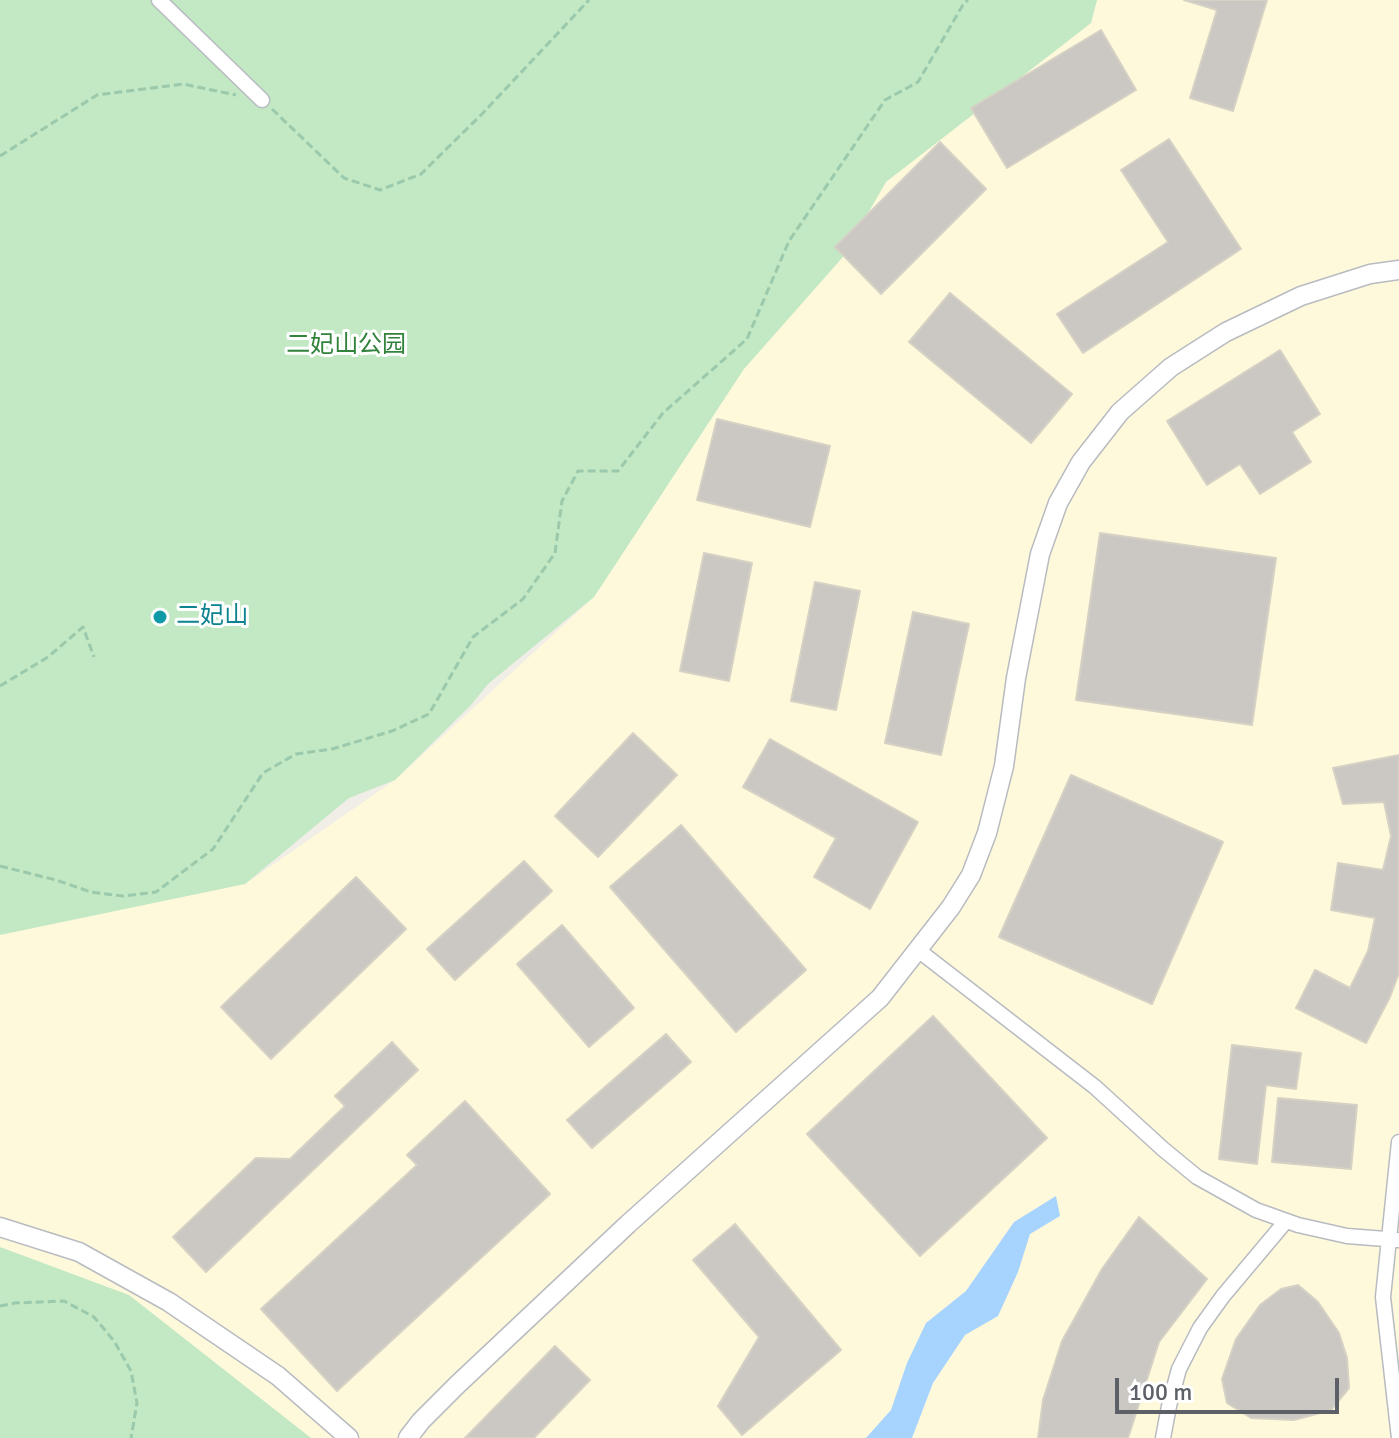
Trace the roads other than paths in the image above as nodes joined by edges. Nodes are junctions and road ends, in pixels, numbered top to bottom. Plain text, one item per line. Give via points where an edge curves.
1 (159, 0) edge
2 (262, 100) road end
3 (1399, 270) edge
4 (918, 950) junction
5 (1399, 1142) edge
6 (1286, 1221) junction
7 (0, 1227) edge
8 (1394, 1240) edge
9 (349, 1438) edge
10 (408, 1438) edge
11 (1163, 1438) edge
12 (1399, 1438) edge

1 - 2 street
3 - 4 street via 1301,296 1226,332 1171,367 1120,412 1081,462 1058,503 1040,554 1004,766 987,833 971,875
4 - 6 street via 1095,1087 1197,1177
4 - 10 street via 880,998 616,1235
5 - 8 street
6 - 8 street via 1347,1236
6 - 11 street via 1200,1328 1179,1369
7 - 9 street via 79,1252 169,1302 278,1376
8 - 12 street via 1383,1297

